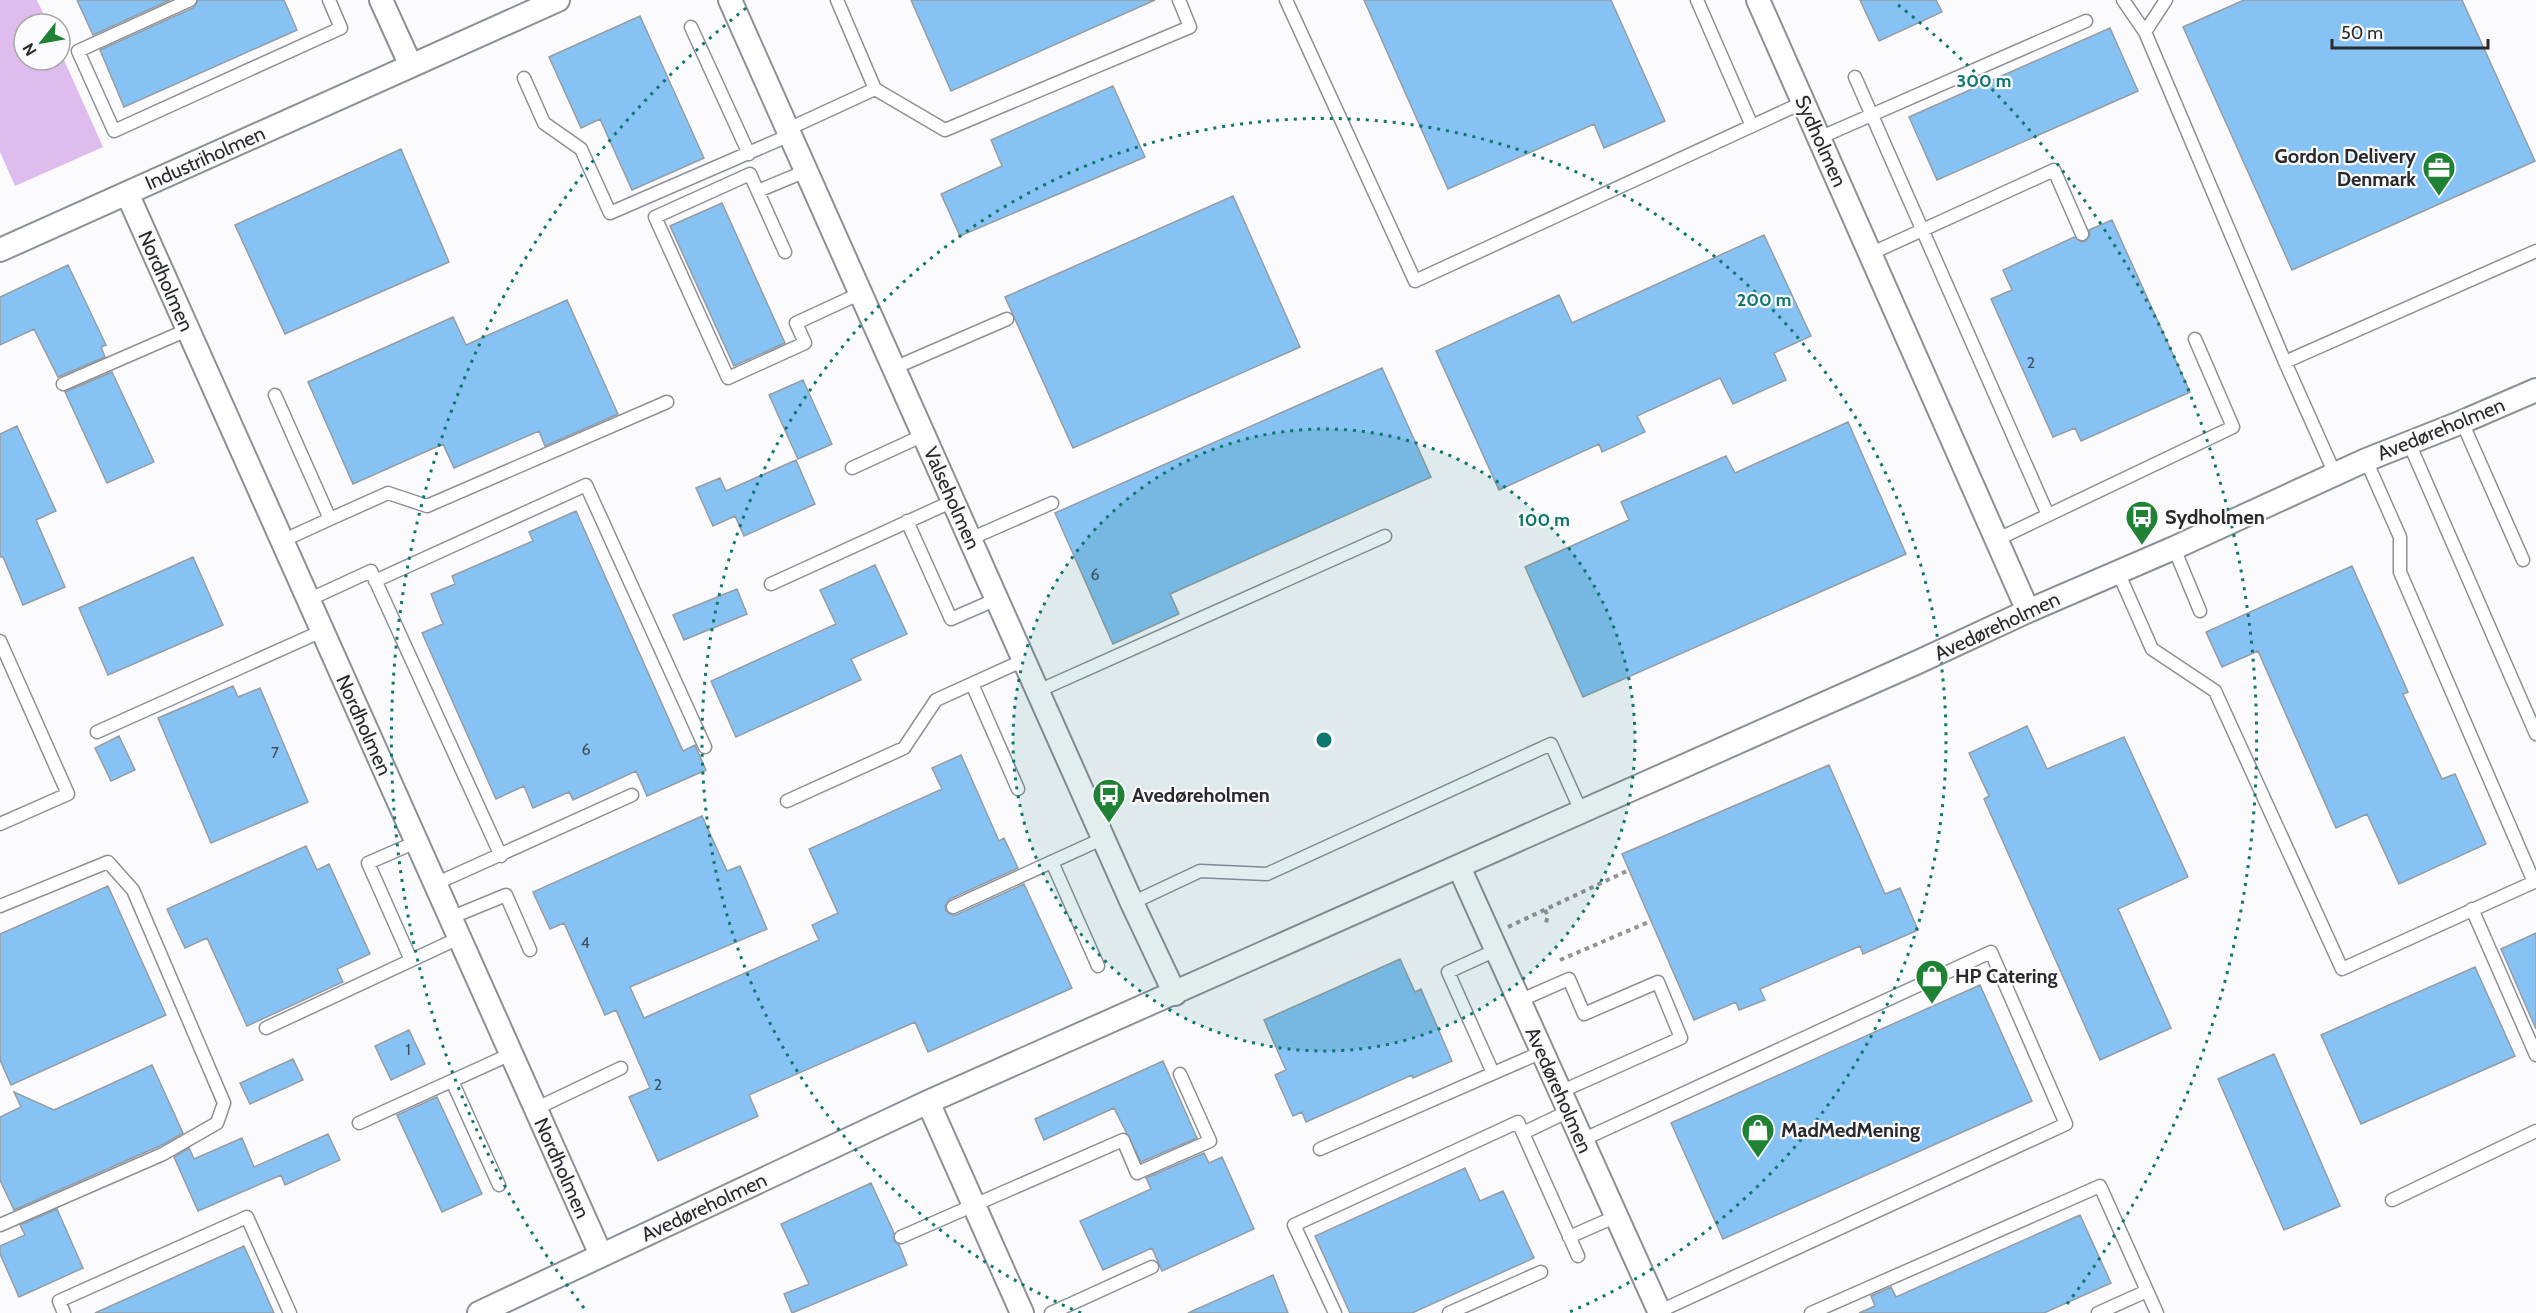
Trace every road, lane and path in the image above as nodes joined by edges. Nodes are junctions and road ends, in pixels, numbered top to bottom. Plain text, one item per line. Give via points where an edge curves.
1 (190, 0) edge
2 (329, 0) edge
3 (381, 0) edge
4 (558, 0) edge
5 (730, 0) edge
6 (837, 0) edge
7 (1179, 0) edge
8 (1286, 0) edge
9 (1697, 0) edge
10 (1758, 0) edge
11 (2122, 0) edge
12 (2166, 0) edge
13 (2086, 21) dead end
14 (691, 27) dead end
15 (2145, 32) junction
16 (411, 66) junction
17 (1855, 77) dead end
18 (524, 78) dead end
19 (875, 88) junction
20 (1804, 102) junction
21 (1872, 116) junction
22 (1752, 126) junction
23 (789, 132) junction
24 (1819, 138) junction
25 (749, 154) junction
26 (806, 171) junction
27 (758, 191) junction
28 (127, 194) junction
29 (1922, 231) junction
30 (2082, 234) dead end
31 (0, 250) edge
32 (2536, 251) edge
33 (785, 252) dead end
34 (1872, 253) junction
35 (861, 293) junction
36 (1007, 319) dead end
37 (188, 330) junction
38 (2195, 339) dead end
39 (2285, 362) junction
40 (894, 368) junction
41 (63, 384) dead end
42 (2536, 390) edge
43 (275, 395) dead end
44 (668, 402) dead end
45 (2462, 422) junction
46 (924, 435) junction
47 (2409, 443) junction
48 (2366, 460) junction
49 (852, 468) dead end
50 (2335, 474) junction
51 (953, 501) junction
52 (1052, 503) dead end
53 (2048, 515) junction
54 (330, 519) junction
55 (908, 522) junction
56 (1384, 536) dead end
57 (970, 539) junction
58 (1998, 539) junction
59 (282, 542) junction
60 (2174, 548) junction
61 (2523, 560) dead end
62 (2118, 572) junction
63 (375, 581) junction
64 (771, 584) dead end
65 (997, 599) junction
66 (308, 600) junction
67 (2028, 611) junction
68 (2200, 611) dead end
69 (322, 631) junction
70 (0, 641) edge
71 (1024, 660) junction
72 (972, 684) junction
73 (1038, 691) junction
74 (97, 732) dead end
75 (2536, 734) edge
76 (705, 747) dead end
77 (1018, 789) dead end
78 (632, 795) dead end
79 (787, 801) dead end
80 (1581, 811) junction
81 (0, 825) edge
82 (1104, 838) junction
83 (416, 842) junction
84 (501, 856) junction
85 (1052, 862) junction
86 (1459, 867) junction
87 (1629, 870) dead end
88 (435, 884) junction
89 (1132, 903) junction
90 (0, 906) edge
91 (953, 908) dead end
92 (2472, 909) junction
93 (1545, 910) junction
94 (1651, 921) dead end
95 (1545, 926) dead end
96 (455, 928) junction
97 (1493, 943) junction
98 (530, 950) dead end
99 (411, 960) junction
100 (1560, 960) dead end
101 (1098, 966) dead end
102 (1175, 994) junction
103 (1519, 1001) junction
104 (266, 1028) dead end
105 (1542, 1052) junction
106 (511, 1054) junction
107 (2536, 1055) edge
108 (621, 1068) dead end
109 (1493, 1073) junction
110 (1180, 1074) dead end
111 (452, 1081) junction
112 (928, 1102) junction
113 (1565, 1102) junction
114 (535, 1109) junction
115 (358, 1123) dead end
116 (2536, 1131) edge
117 (1523, 1133) junction
118 (1582, 1140) junction
119 (1320, 1149) dead end
120 (499, 1185) dead end
121 (2392, 1200) dead end
122 (974, 1205) junction
123 (1617, 1216) junction
124 (0, 1225) edge
125 (901, 1237) dead end
126 (1569, 1237) junction
127 (601, 1255) junction
128 (1578, 1256) dead end
129 (1152, 1267) dead end
130 (1541, 1272) dead end
131 (2147, 1291) junction
132 (1660, 1312) edge
133 (64, 1313) edge
134 (289, 1313) edge
135 (479, 1313) edge
136 (1022, 1313) edge
137 (1051, 1313) edge
138 (1335, 1313) edge
139 (1449, 1313) edge
140 (1811, 1313) edge
141 (2098, 1313) edge
142 (2157, 1313) edge

1 - 2 lane via 78,51 114,130 341,28
3 - 16 street
4 - 16 street, Industriholmen
5 - 23 street, Valseholmen
6 - 19 lane
7 - 19 lane via 1190,27 945,130
8 - 22 lane via 1415,281
9 - 22 lane
10 - 20 street, Sydholmen
11 - 15 lane
12 - 15 lane
13 - 21 lane
14 - 25 lane
15 - 39 lane
16 - 28 street, Industriholmen
17 - 21 lane
18 - 25 lane via 544,123 581,149 610,213
19 - 23 lane
20 - 22 lane
20 - 24 street, Sydholmen
21 - 24 lane
21 - 29 lane
23 - 25 lane
23 - 26 street, Valseholmen
24 - 34 street, Sydholmen
26 - 27 lane
26 - 35 street, Valseholmen
27 - 33 lane
27 - 35 lane via 750,174 655,217 728,378 805,343 796,323
28 - 31 street, Industriholmen
28 - 37 street, Nordholmen
29 - 30 lane via 2054,170
29 - 34 lane
29 - 53 lane
32 - 39 lane
34 - 58 street, Sydholmen
35 - 40 street, Valseholmen
36 - 40 lane
37 - 41 lane
37 - 59 street, Nordholmen
38 - 53 lane via 2234,427
39 - 50 lane
40 - 46 street, Valseholmen
42 - 45 street, Avedøreholmen
43 - 54 lane
44 - 54 lane via 427,506 388,493
45 - 47 street, Avedøreholmen
45 - 61 lane
46 - 49 lane
46 - 51 street, Valseholmen
47 - 48 street, Avedøreholmen
47 - 75 lane
48 - 50 street, Avedøreholmen
48 - 92 lane via 2400,537 2400,572 2534,882
50 - 60 street, Avedøreholmen
51 - 55 lane
51 - 57 street, Valseholmen
52 - 57 lane
53 - 58 lane
54 - 59 lane
55 - 64 lane
55 - 65 lane via 951,620
56 - 73 lane
57 - 65 street, Valseholmen
58 - 67 street, Sydholmen
59 - 66 street, Nordholmen
60 - 62 street, Avedøreholmen
60 - 68 lane
62 - 67 street, Avedøreholmen
62 - 92 lane via 2152,649 2215,691 2342,969
63 - 66 lane via 371,571
63 - 76 lane via 586,485
63 - 84 lane
65 - 71 street, Valseholmen
66 - 69 street, Nordholmen
67 - 80 street, Avedøreholmen
69 - 74 lane
69 - 83 street, Nordholmen
70 - 81 lane via 68,794
71 - 72 lane
71 - 73 street, Valseholmen
72 - 77 lane
72 - 79 lane via 936,700 904,748
73 - 82 street, Valseholmen
78 - 84 lane
80 - 86 street, Avedøreholmen
80 - 89 lane via 1551,744 1267,874 1200,871
82 - 85 lane
82 - 89 street, Valseholmen
83 - 88 street, Nordholmen
83 - 99 lane via 368,863
84 - 88 lane
85 - 91 lane
85 - 101 lane
86 - 97 street, Avedøreholmen
86 - 102 street, Avedøreholmen
87 - 93 path
88 - 96 street, Nordholmen
89 - 102 street, Valseholmen
90 - 124 lane via 108,862 133,890 224,1103 217,1123 163,1154
92 - 107 lane
93 - 95 path
93 - 97 path
94 - 100 path
96 - 98 lane via 506,895
96 - 99 lane
96 - 106 street, Nordholmen
97 - 103 street, Avedøreholmen
97 - 109 lane via 1448,972
99 - 104 lane
102 - 112 street, Avedøreholmen
103 - 105 street, Avedøreholmen
103 - 113 lane via 1569,979 1584,1014 1658,982 1681,1038
105 - 109 lane
105 - 113 street, Avedøreholmen
106 - 111 lane
106 - 114 street, Nordholmen
108 - 114 lane
109 - 119 lane
110 - 122 lane via 1210,1141 1137,1173 1123,1140
111 - 115 lane
111 - 120 lane
112 - 122 street
112 - 127 street, Avedøreholmen
113 - 117 lane
113 - 118 street, Avedøreholmen
114 - 127 street, Nordholmen
116 - 121 lane
117 - 126 lane
117 - 138 lane via 1518,1122 1294,1225
118 - 123 street, Avedøreholmen
118 - 132 lane via 1990,952 2066,1124
122 - 125 lane
122 - 136 street
123 - 126 lane
123 - 132 street, Avedøreholmen
126 - 128 lane
127 - 135 street, Avedøreholmen
129 - 137 lane
130 - 139 lane
131 - 140 lane via 2100,1186
131 - 141 lane
131 - 142 lane
133 - 134 lane via 59,1301 247,1217

